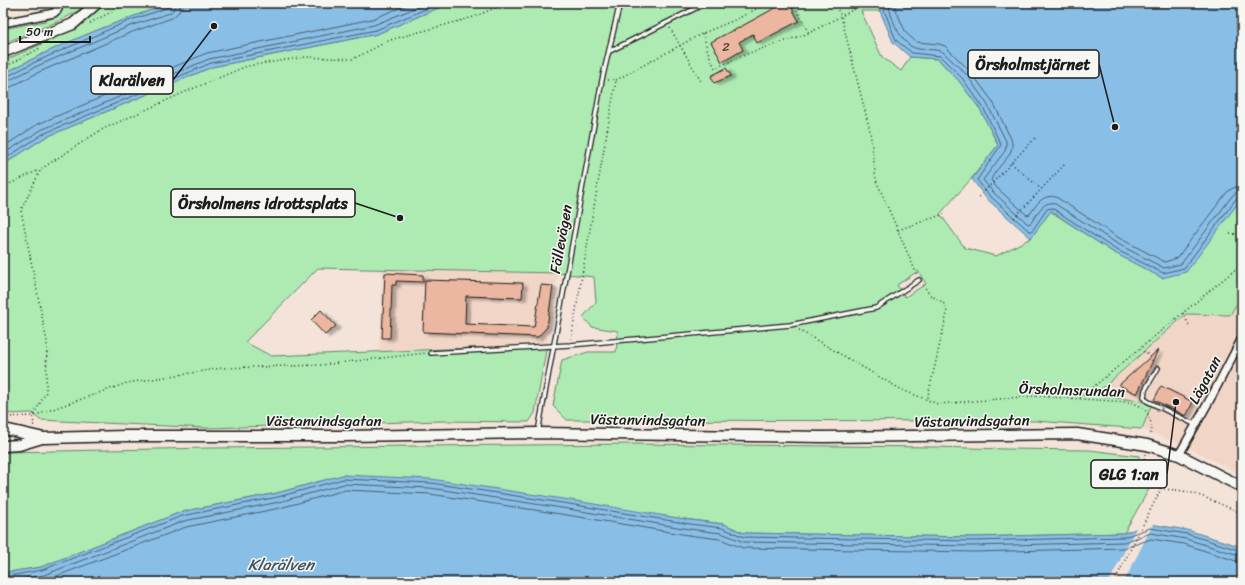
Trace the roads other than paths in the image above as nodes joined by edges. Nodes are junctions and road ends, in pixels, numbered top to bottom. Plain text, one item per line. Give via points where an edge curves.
1 (97, 3) edge
2 (620, 3) edge
3 (706, 3) edge
4 (58, 6) edge
5 (3, 23) edge
6 (610, 51) junction
7 (3, 52) edge
8 (920, 280) road end
9 (1242, 338) edge
10 (554, 345) junction
11 (431, 353) road end
12 (1158, 368) road end
13 (1196, 425) junction
14 (3, 431) edge
15 (538, 433) junction
16 (44, 438) junction
17 (3, 446) edge
18 (1179, 455) junction
19 (1242, 487) edge

1 - 7 street via 73,24
2 - 6 lane, Fällevägen
3 - 6 lane
4 - 5 street via 54,13
6 - 10 lane, Fällevägen via 602,80
8 - 10 lane via 876,308 790,325
9 - 13 street, Lägatan
10 - 11 lane
10 - 15 lane, Fällevägen
12 -> 13 lane via 1145,390 1144,396 1147,401
13 - 18 street, Lägatan
14 - 16 street, Västanvindsgatan via 10,430
15 - 16 street, Västanvindsgatan
15 - 18 street, Västanvindsgatan via 823,437 1077,434 1147,444
16 - 17 street, Västanvindsgatan via 19,445
18 - 19 street, Västanvindsgatan

